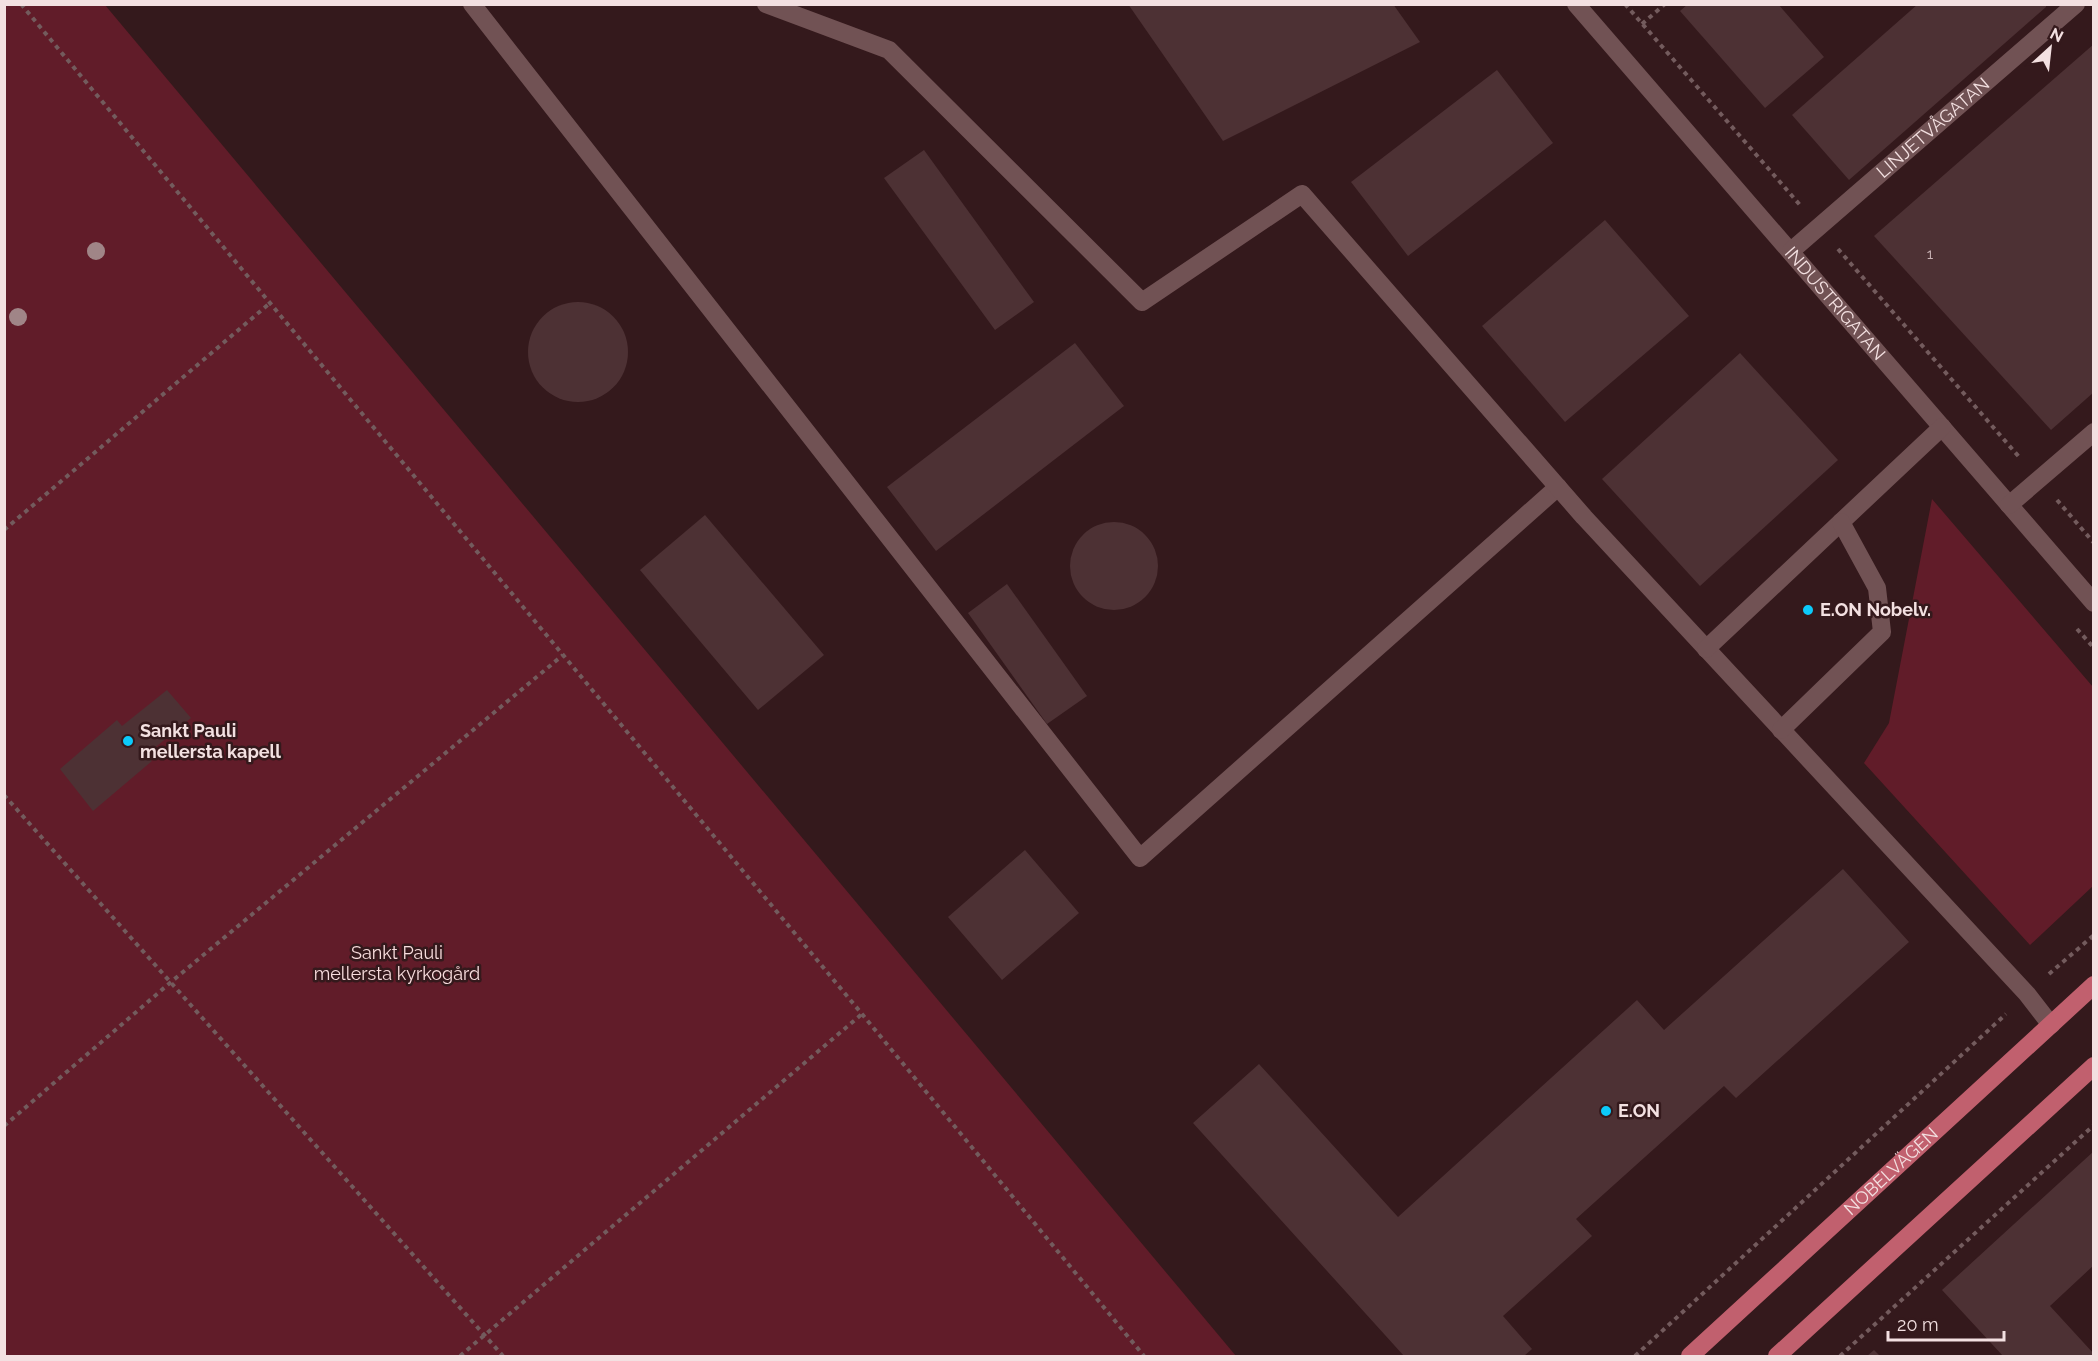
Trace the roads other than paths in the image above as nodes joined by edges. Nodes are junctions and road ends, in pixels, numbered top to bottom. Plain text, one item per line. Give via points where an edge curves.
1 (472, 4) edge
2 (766, 4) edge
3 (1576, 4) edge
4 (2076, 4) edge
5 (1791, 251) junction
6 (1942, 427) junction
7 (2094, 432) edge
8 (1558, 488) junction
9 (2008, 505) junction
10 (1841, 522) junction
11 (2094, 603) edge
12 (1706, 649) junction
13 (1781, 730) junction
14 (2094, 986) edge
15 (2051, 1025) junction
16 (2094, 1066) edge
17 (1690, 1356) edge
18 (1778, 1356) edge

1 - 8 street via 1140,858
2 - 8 street via 889,50 1142,302 1302,194
3 - 5 street, INDUSTRIGATAN
4 - 5 street, LINJETVÅGATAN
5 - 6 street, INDUSTRIGATAN
6 - 9 street, INDUSTRIGATAN
6 - 10 street
7 - 9 street
8 - 12 street
9 - 11 street, INDUSTRIGATAN
10 - 12 street
10 - 13 street via 1876,588 1882,632
12 - 13 street
13 - 15 street via 2027,994
14 - 15 main road, NOBELVÄGEN
15 - 17 main road, NOBELVÄGEN
16 - 18 main road

